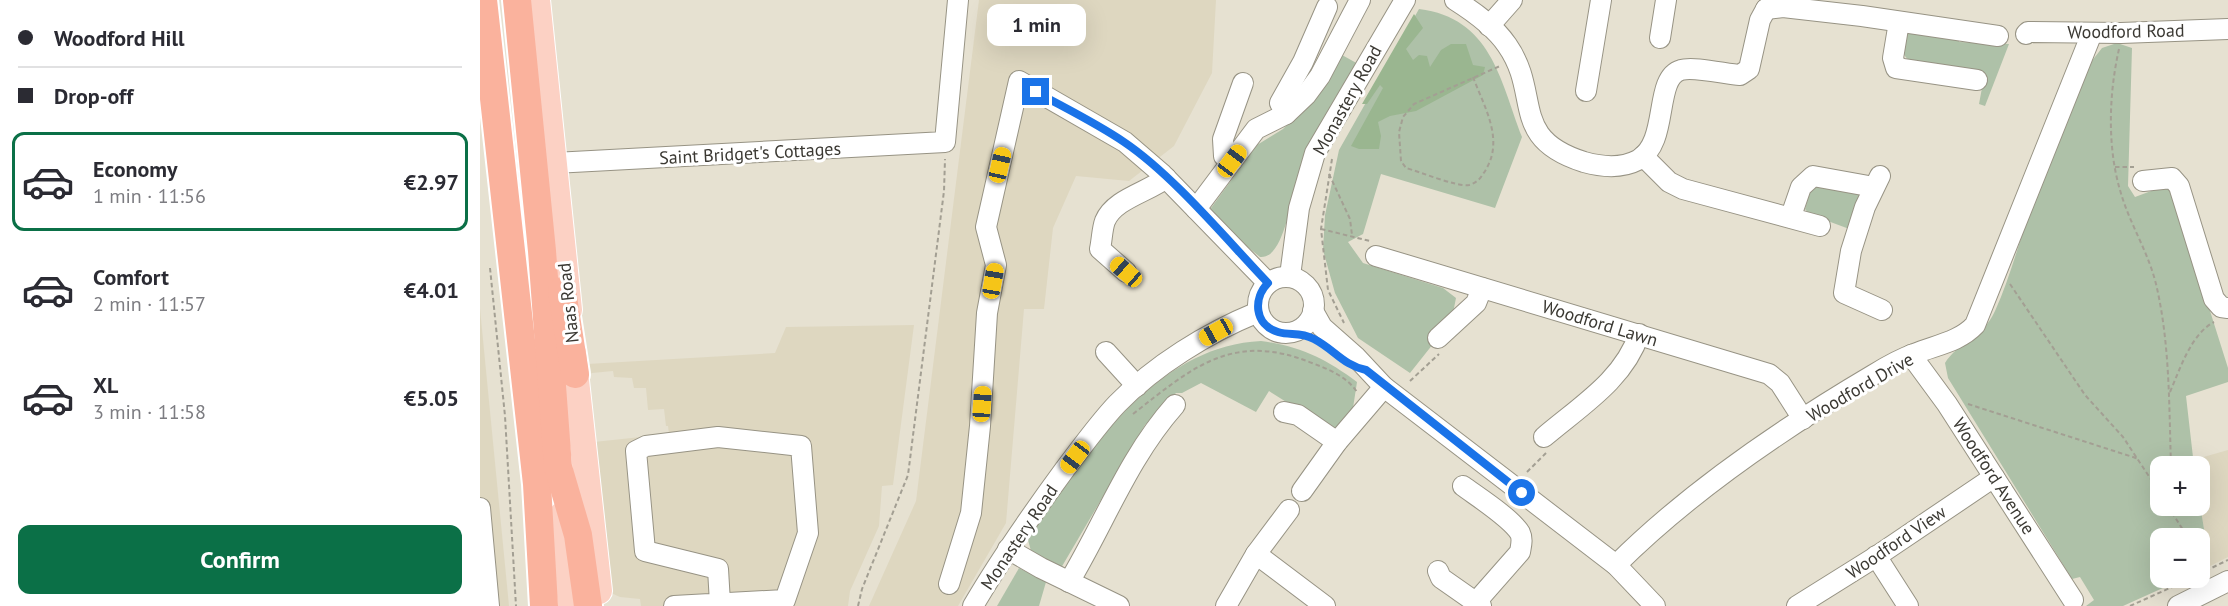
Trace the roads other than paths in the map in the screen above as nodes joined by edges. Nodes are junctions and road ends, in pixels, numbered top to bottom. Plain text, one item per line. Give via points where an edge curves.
1 (483, 0) edge
2 (517, 0) edge
3 (537, 0) edge
4 (958, 0) edge
5 (1360, 0) edge
6 (1405, 0) edge
7 (1455, 0) edge
8 (1601, 0) edge
9 (1666, 0) edge
10 (1511, 2) edge
11 (1765, 4) edge
12 (1327, 7) dead end
13 (1899, 22) junction
14 (1489, 26) junction
15 (2228, 29) edge
16 (2092, 33) junction
17 (2026, 34) dead end
18 (1998, 36) dead end
19 (1660, 38) dead end
20 (480, 76) edge
21 (1977, 80) dead end
22 (1243, 83) dead end
23 (524, 86) junction
24 (1586, 91) dead end
25 (495, 109) junction
26 (1286, 114) junction
27 (1642, 156) junction
28 (1232, 161) junction
29 (554, 163) junction
30 (2138, 174) road end
31 (1166, 178) junction
32 (1196, 209) junction
33 (1791, 216) junction
34 (1820, 226) dead end
35 (1376, 256) dead end
36 (1126, 272) dead end
37 (1290, 276) junction
38 (1268, 283) junction
39 (1482, 288) junction
40 (1882, 310) dead end
41 (1313, 311) junction
42 (1258, 312) junction
43 (2222, 315) edge
44 (1296, 332) junction
45 (1639, 334) junction
46 (1440, 345) road end
47 (1911, 355) junction
48 (1110, 362) dead end
49 (1366, 370) junction
50 (575, 374) junction
51 (1137, 387) junction
52 (1384, 387) junction
53 (1175, 405) dead end
54 (1284, 412) dead end
55 (1803, 419) junction
56 (1337, 442) junction
57 (1547, 443) road end
58 (558, 467) junction
59 (1994, 477) junction
60 (1463, 486) dead end
61 (1302, 491) dead end
62 (480, 507) edge
63 (1289, 510) dead end
64 (1008, 549) junction
65 (1256, 554) junction
66 (1876, 556) junction
67 (1616, 565) junction
68 (1438, 571) dead end
69 (2228, 581) edge
70 (1069, 582) junction
71 (949, 585) dead end
72 (573, 598) edge
73 (2073, 600) dead end
74 (720, 603) junction
75 (1478, 604) edge
76 (489, 606) edge
77 (544, 606) edge
78 (588, 606) edge
79 (601, 606) edge
80 (674, 606) edge
81 (973, 606) edge
82 (1119, 606) edge
83 (1226, 606) edge
84 (1325, 606) edge
85 (1655, 606) edge
86 (1797, 606) edge
87 (1908, 606) edge
88 (2178, 606) edge

1 - 25 highway
2 - 23 highway, Naas Road
3 - 29 main road, Naas Road
4 - 29 street, Saint Bridget's Cottages via 945,142
5 - 26 street via 1320,76
6 - 37 street, Monastery Road via 1315,153 1299,208
7 - 14 street
8 - 24 street
9 - 19 street
10 - 14 street
11 - 13 street
11 - 27 street via 1749,69 1740,75 1682,69 1671,76 1651,150
12 - 26 street via 1280,103
13 - 18 street
13 - 21 street via 1893,58 1896,68
14 - 27 street via 1507,44 1515,60 1532,123 1556,152 1601,167 1619,166
15 - 16 street, Woodford Road
16 - 17 street, Woodford Road
16 - 47 street, Woodford Drive via 1975,325 1958,339
20 - 25 highway
22 - 28 street via 1223,139 1224,156
23 - 50 highway
23 - 58 highway, Naas Road via 542,251
25 - 77 highway via 537,484
26 - 28 street via 1256,129
27 - 33 street via 1669,182 1683,189
28 - 32 street
29 - 50 main road, Naas Road
30 - 43 street via 2172,178 2179,186
31 - 32 street
31 - 36 street via 1150,190 1124,199 1106,219 1100,249
31 - 71 street via 1125,142 1019,81 986,227 996,265 987,313 980,426 971,513
32 - 38 street
33 - 34 street
33 - 40 street via 1801,187 1813,176 1877,181 1851,252 1844,293
35 - 39 street, Woodford Lawn
37 - 38 street
37 - 41 street via 1306,285 1314,302
38 - 42 street via 1258,296
39 - 45 street, Woodford Lawn
39 - 46 street via 1476,303
41 - 44 street via 1310,320
41 - 49 street via 1322,327
42 - 44 street via 1269,328
42 - 51 street, Monastery Road via 1196,344
44 - 49 street via 1314,339 1350,366
45 - 55 street, Woodford Lawn via 1769,374 1780,383
45 - 57 street via 1632,353 1613,379
47 - 55 street, Woodford Drive
47 - 59 street, Woodford Avenue
48 - 51 street
49 - 52 street
50 - 79 main road, Naas Road
51 - 64 street, Monastery Road via 1116,404
52 - 56 street
52 - 67 street
53 - 70 street via 1153,430 1123,479
54 - 56 street via 1298,415
55 - 67 street, Woodford Drive via 1701,492
56 - 61 street
58 - 72 main road, Naas Road
58 - 78 highway via 578,535
59 - 66 street, Woodford View
59 - 73 street, Woodford Avenue
60 - 75 street via 1512,525 1522,544 1520,552
62 - 76 street
63 - 65 street
64 - 70 street
64 - 81 street, Monastery Road
65 - 83 street
65 - 84 street
66 - 86 street, Woodford View
66 - 87 street
67 - 85 street
68 - 75 street via 1441,579
69 - 88 street
70 - 82 street
74 - 74 street via 718,569 645,551 636,452 646,446 718,436 801,446 808,533 785,600
74 - 80 street

